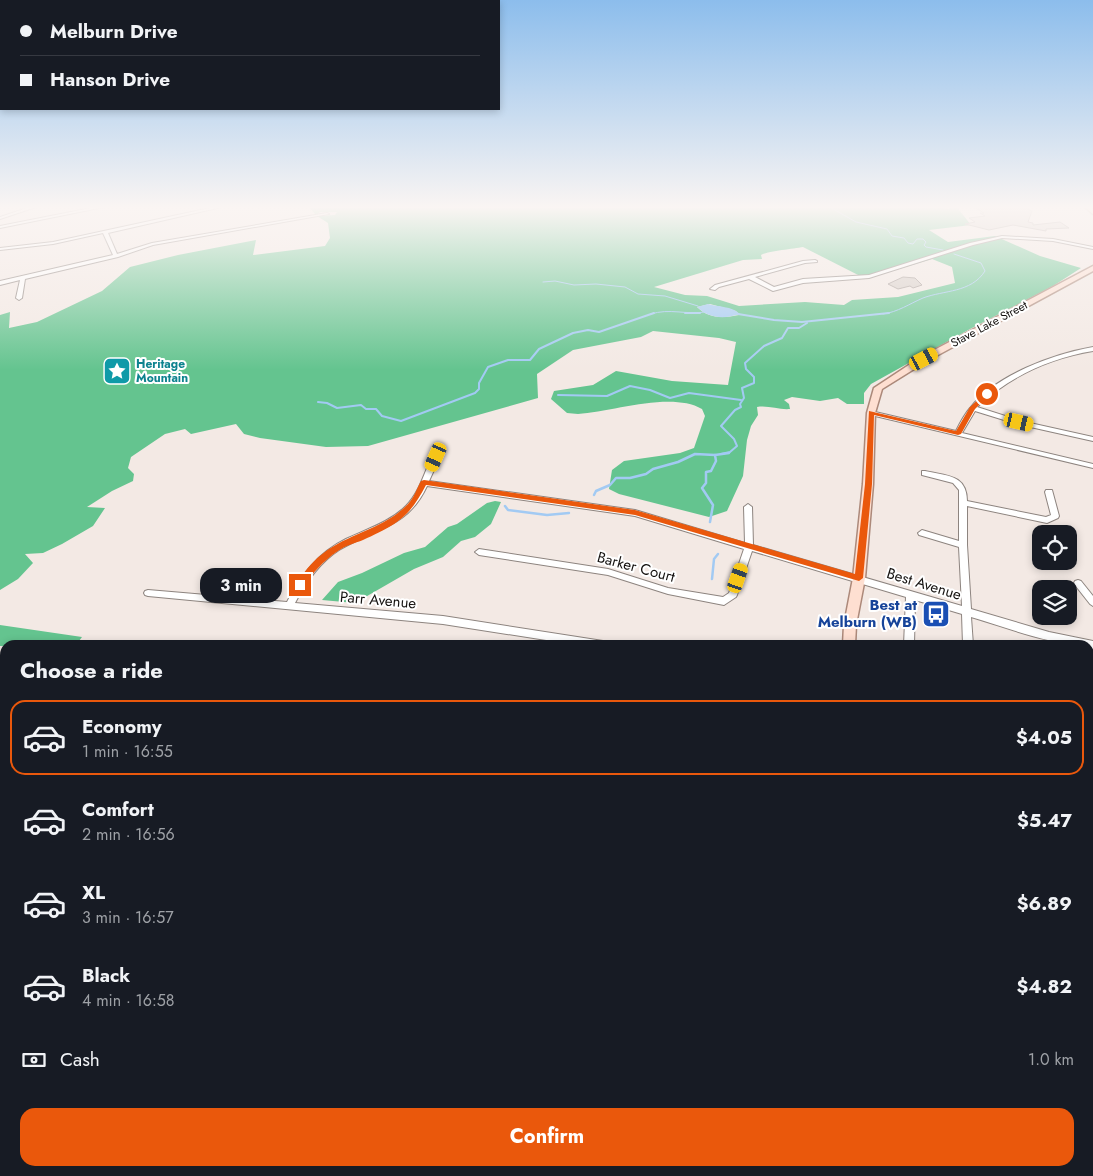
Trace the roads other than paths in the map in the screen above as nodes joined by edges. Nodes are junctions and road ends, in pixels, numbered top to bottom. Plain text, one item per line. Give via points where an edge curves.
1 (95, 261) edge
2 (815, 261) dead end
3 (915, 261) edge
4 (1093, 268) edge
5 (750, 277) junction
6 (23, 278) junction
7 (0, 283) edge
8 (713, 289) dead end
9 (19, 298) dead end
10 (1085, 350) junction
11 (1093, 350) edge
12 (1093, 355) edge
13 (973, 408) junction
14 (871, 413) junction
15 (958, 434) junction
16 (1093, 439) edge
17 (436, 457) dead end
18 (1093, 466) edge
19 (924, 473) dead end
20 (424, 483) junction
21 (1049, 492) dead end
22 (964, 503) junction
23 (748, 507) dead end
24 (922, 533) dead end
25 (963, 545) junction
26 (749, 547) junction
27 (479, 552) dead end
28 (859, 578) junction
29 (1078, 583) dead end
30 (148, 593) dead end
31 (911, 595) junction
32 (1093, 602) edge
33 (289, 606) junction
34 (967, 612) junction
35 (573, 640) edge
36 (848, 640) edge
37 (909, 640) edge
38 (968, 640) edge
39 (1067, 640) edge

1 - 6 street
2 - 5 street
3 - 5 street via 861,277 803,280 773,289
4 - 14 main road, Stave Lake Street via 891,379 876,392
5 - 8 street
6 - 7 street
6 - 9 street
10 - 11 street
10 - 12 street
10 - 13 street via 1067,354 1015,377 987,394
13 - 15 street
13 - 16 street
14 - 15 street
14 - 28 main road, Stave Lake Street
15 - 18 street
17 - 20 street
19 - 22 street via 956,481 962,486
20 - 26 street, Best Avenue via 629,512
20 - 33 street via 412,504 398,518 346,542 316,564
21 - 22 street via 1055,516 1047,520
22 - 25 street
23 - 26 street
24 - 25 street
25 - 34 street
26 - 27 street, Barker Court via 733,594 729,599 720,601 668,591 608,572
26 - 28 street, Best Avenue
28 - 31 street, Best Avenue
28 - 36 main road, Stave Lake Street
29 - 32 street
30 - 33 street, Parr Avenue
31 - 34 street, Best Avenue
31 - 37 street
33 - 35 street, Parr Avenue via 476,624
34 - 38 street
34 - 39 street, Best Avenue

